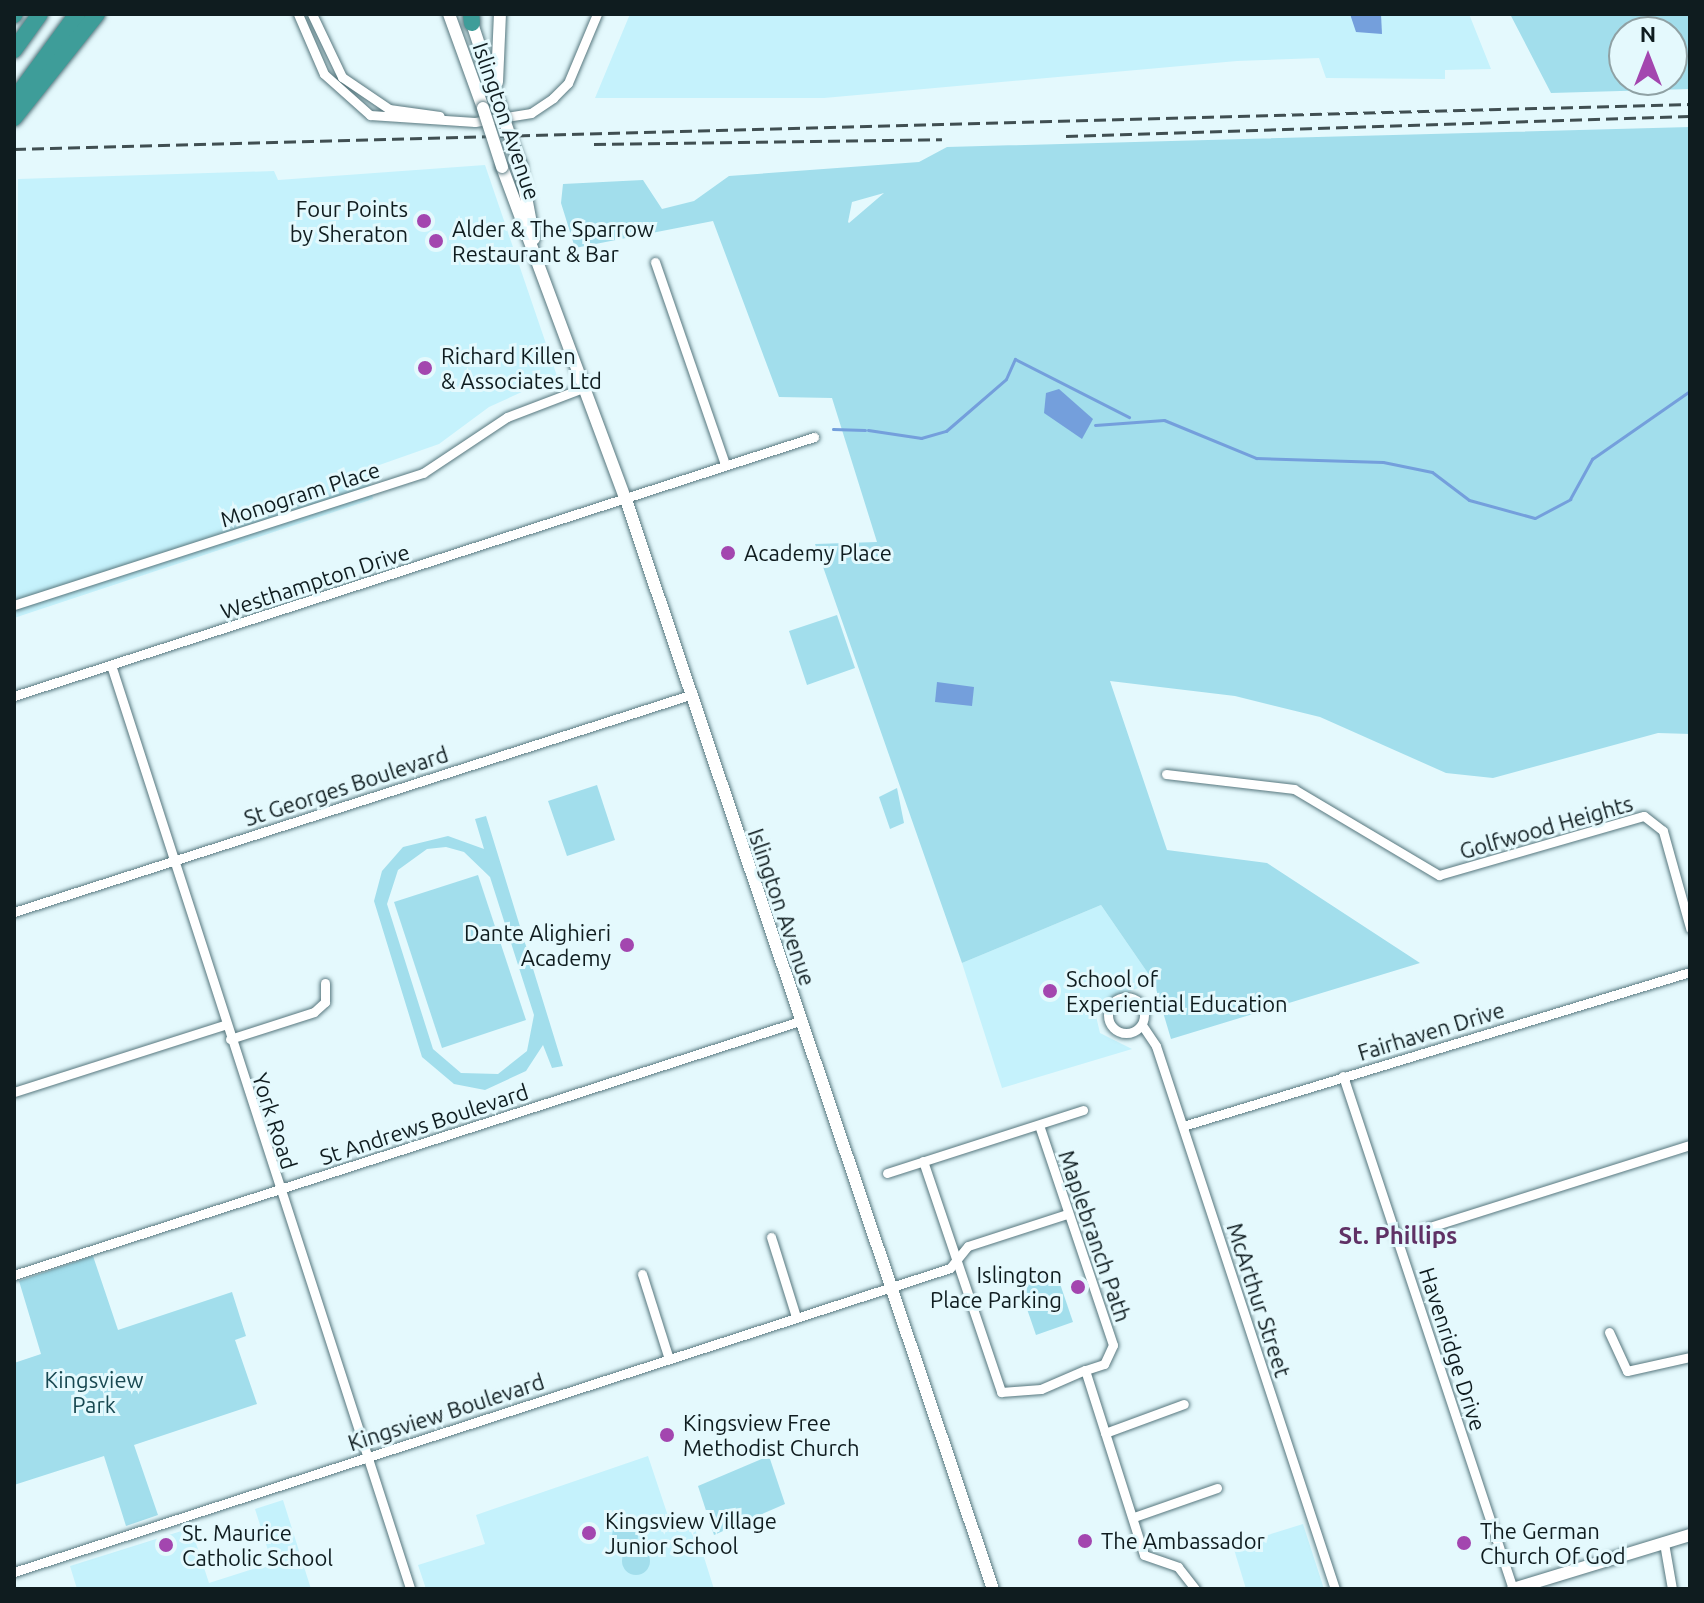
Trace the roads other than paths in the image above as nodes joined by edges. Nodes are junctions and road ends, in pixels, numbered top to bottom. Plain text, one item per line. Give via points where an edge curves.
1 (40, 14) edge
2 (77, 14) edge
3 (97, 14) edge
4 (298, 14) edge
5 (312, 14) edge
6 (440, 14) edge
7 (449, 14) edge
8 (500, 14) edge
9 (597, 14) edge
10 (471, 17) edge
11 (458, 41) junction
12 (14, 50) edge
13 (14, 100) edge
14 (499, 105) junction
15 (14, 118) edge
16 (475, 122) junction
17 (534, 239) junction
18 (655, 262) dead end
19 (583, 388) junction
20 (814, 437) dead end
21 (725, 464) junction
22 (626, 500) junction
23 (14, 605) edge
24 (111, 665) junction
25 (690, 695) junction
26 (14, 696) edge
27 (1166, 774) dead end
28 (175, 860) junction
29 (14, 912) edge
30 (1690, 928) edge
31 (1690, 972) edge
32 (325, 983) dead end
33 (800, 1021) junction
34 (224, 1025) junction
35 (1142, 1025) junction
36 (230, 1039) junction
37 (1343, 1076) junction
38 (14, 1092) edge
39 (1083, 1110) dead end
40 (1039, 1125) junction
41 (1183, 1126) junction
42 (1690, 1145) edge
43 (923, 1161) junction
44 (887, 1173) dead end
45 (278, 1189) junction
46 (1067, 1214) junction
47 (771, 1237) dead end
48 (1398, 1237) junction
49 (960, 1259) junction
50 (642, 1274) dead end
51 (14, 1275) edge
52 (889, 1286) junction
53 (796, 1317) junction
54 (1609, 1332) dead end
55 (1690, 1357) edge
56 (669, 1359) junction
57 (1085, 1370) junction
58 (1184, 1404) dead end
59 (1105, 1433) junction
60 (367, 1457) junction
61 (1217, 1488) dead end
62 (1134, 1517) junction
63 (1690, 1535) edge
64 (1664, 1543) junction
65 (14, 1572) edge
66 (410, 1588) edge
67 (993, 1589) edge
68 (1195, 1589) edge
69 (1335, 1589) edge
70 (1513, 1589) edge
71 (1672, 1589) edge

1 - 12 highway
2 - 13 highway
3 - 15 highway
4 - 16 street via 324,74 370,115
5 - 16 street via 332,64 367,97 389,109
6 - 11 main road
7 - 11 main road, Islington Avenue
8 - 14 main road
9 - 16 street via 568,83 553,98 531,113
10 - 14 main road, Islington Avenue
11 - 17 main road, Islington Avenue, bridge via 502,167
14 - 17 main road, Islington Avenue, bridge via 520,165
17 - 19 main road, Islington Avenue
18 - 21 street
19 - 22 main road, Islington Avenue
19 - 23 street, Monogram Place via 507,417 423,473
20 - 21 street, Westhampton Drive
21 - 22 street, Westhampton Drive
22 - 24 street, Westhampton Drive
22 - 25 main road, Islington Avenue
24 - 26 street, Westhampton Drive
24 - 28 street, York Road
25 - 28 street, St Georges Boulevard
25 - 33 main road, Islington Avenue
27 - 30 street, Golfwood Heights via 1294,789 1439,875 1644,816 1663,831
28 - 29 street, St Georges Boulevard
28 - 34 street, York Road
31 - 37 street, Fairhaven Drive
32 - 36 street via 325,1002 314,1012
33 - 45 street, St Andrews Boulevard
33 - 52 main road, Islington Avenue
34 - 36 street, York Road
34 - 38 street
35 - 35 street, McArthur Street via 1139,1001 1122,997 1109,1008 1118,1032
35 - 41 street, McArthur Street
36 - 45 street, York Road
37 - 41 street, Fairhaven Drive
37 - 48 street, Havenridge Drive
39 - 40 street, Maplebranch Path
40 - 43 street, Maplebranch Path
40 - 46 street, Maplebranch Path
41 - 69 street, McArthur Street
42 - 48 street
43 - 44 street, Maplebranch Path
43 - 49 street
45 - 51 street, St Andrews Boulevard
45 - 60 street, York Road
46 - 49 street, Kingsview Boulevard via 968,1246
46 - 57 street, Maplebranch Path via 1113,1345 1104,1364
47 - 53 street
48 - 70 street, Havenridge Drive
49 - 52 street, Kingsview Boulevard
49 - 57 street via 1005,1395
50 - 56 street
52 - 53 street, Kingsview Boulevard
52 - 67 main road, Islington Avenue
53 - 56 street, Kingsview Boulevard
54 - 55 street via 1627,1371
56 - 60 street, Kingsview Boulevard
57 - 59 street
58 - 59 street
59 - 62 street
60 - 65 street, Kingsview Boulevard
60 - 66 street, York Road
61 - 62 street
62 - 68 street via 1144,1555 1178,1567
63 - 64 main road
64 - 70 main road
64 - 71 street

